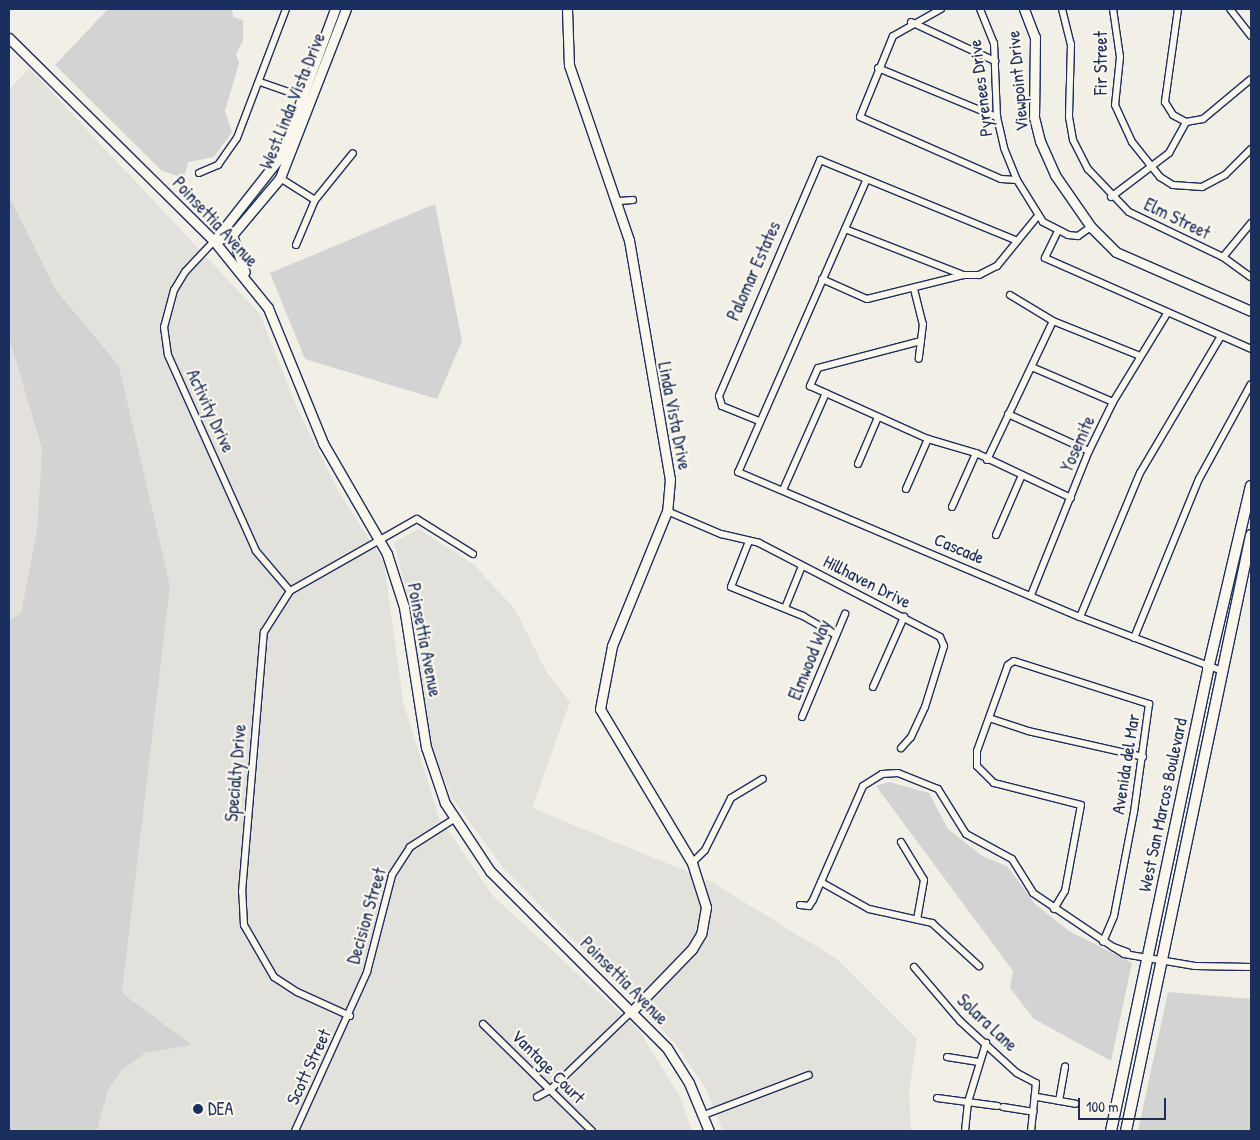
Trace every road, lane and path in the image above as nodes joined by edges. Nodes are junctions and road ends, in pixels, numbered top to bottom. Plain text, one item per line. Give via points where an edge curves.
1 (286, 9) edge
2 (335, 9) edge
3 (346, 9) edge
4 (566, 9) edge
5 (940, 9) edge
6 (980, 9) edge
7 (1024, 9) edge
8 (1062, 9) edge
9 (1113, 9) edge
10 (1178, 9) edge
11 (1230, 9) edge
12 (1251, 21) edge
13 (911, 22) junction
14 (1244, 27) junction
15 (1251, 35) edge
16 (9, 38) edge
17 (994, 61) junction
18 (878, 68) junction
19 (1251, 79) edge
20 (260, 82) junction
21 (302, 96) junction
22 (313, 101) junction
23 (997, 117) junction
24 (1186, 122) junction
25 (1251, 149) edge
26 (353, 153) dead end
27 (1150, 166) junction
28 (199, 173) dead end
29 (280, 178) junction
30 (1017, 180) junction
31 (866, 181) junction
32 (1111, 197) junction
33 (315, 200) junction
34 (634, 200) dead end
35 (618, 201) junction
36 (1037, 217) junction
37 (1251, 223) edge
38 (1091, 227) junction
39 (845, 229) junction
40 (1058, 231) junction
41 (232, 235) junction
42 (1015, 240) junction
43 (214, 241) junction
44 (296, 245) dead end
45 (1223, 257) junction
46 (963, 275) junction
47 (246, 277) junction
48 (1251, 277) edge
49 (822, 280) junction
50 (914, 289) junction
51 (1010, 295) dead end
52 (1251, 311) edge
53 (1168, 312) junction
54 (1251, 317) edge
55 (1053, 321) junction
56 (1221, 336) junction
57 (922, 341) junction
58 (1251, 349) edge
59 (1140, 356) junction
60 (919, 359) dead end
61 (1034, 368) junction
62 (1251, 384) edge
63 (826, 393) junction
64 (1113, 402) junction
65 (1008, 414) junction
66 (878, 417) junction
67 (759, 421) junction
68 (928, 440) junction
69 (1089, 451) junction
70 (976, 453) junction
71 (987, 460) junction
72 (858, 464) dead end
73 (1022, 475) junction
74 (1251, 486) edge
75 (906, 489) dead end
76 (783, 490) junction
77 (1071, 498) junction
78 (952, 507) dead end
79 (667, 512) junction
80 (996, 535) dead end
81 (1251, 535) edge
82 (381, 540) junction
83 (749, 541) junction
84 (473, 554) dead end
85 (802, 566) junction
86 (290, 591) junction
87 (1031, 595) junction
88 (785, 608) junction
89 (845, 614) dead end
90 (904, 617) junction
91 (1080, 617) junction
92 (836, 635) junction
93 (1134, 638) junction
94 (1208, 669) junction
95 (1222, 672) junction
96 (873, 687) dead end
97 (802, 717) dead end
98 (989, 718) junction
99 (902, 748) dead end
100 (1142, 757) junction
101 (763, 779) dead end
102 (454, 819) junction
103 (901, 842) dead end
104 (692, 863) junction
105 (821, 882) junction
106 (800, 905) dead end
107 (1054, 910) junction
108 (917, 919) junction
109 (1103, 942) junction
110 (1148, 955) junction
111 (1162, 958) junction
112 (979, 966) dead end
113 (914, 967) dead end
114 (1251, 967) edge
115 (632, 1011) junction
116 (350, 1016) junction
117 (483, 1024) dead end
118 (986, 1044) junction
119 (947, 1057) dead end
120 (979, 1062) junction
121 (1065, 1067) dead end
122 (808, 1075) dead end
123 (550, 1090) junction
124 (537, 1097) dead end
125 (1037, 1097) junction
126 (938, 1098) dead end
127 (1059, 1101) junction
128 (968, 1102) junction
129 (1075, 1104) dead end
130 (1034, 1112) junction
131 (704, 1115) junction
132 (295, 1131) edge
133 (592, 1131) edge
134 (709, 1131) edge
135 (965, 1131) edge
136 (1031, 1131) edge
137 (1111, 1131) edge
138 (1126, 1131) edge

1 - 20 street
2 - 21 main road, West Linda Vista Drive
3 - 22 main road, West Linda Vista Drive
4 - 35 main road, Linda Vista Drive via 569,67
5 - 13 street
6 - 17 street, Pyrenees Drive via 994,43
7 - 38 main road, Viewpoint Drive via 1035,37 1034,117 1040,141 1055,175
8 - 32 street, Elm Street via 1071,44 1069,105 1073,140 1088,169
9 - 27 street, Fir Street via 1120,58 1116,104 1122,125
10 - 24 street via 1165,102 1173,115
11 - 14 street
12 - 14 street
13 - 17 street
13 - 18 street via 893,36
14 - 15 street
16 - 43 main road, Poinsettia Avenue
17 - 23 street, Pyrenees Drive
18 - 23 street
18 - 30 street via 860,117 1002,178
19 - 24 street via 1213,115
20 - 21 street
20 - 28 street via 229,153
21 - 22 street
21 - 43 main road, West Linda Vista Drive via 272,172 223,226
22 - 29 main road, West Linda Vista Drive
23 - 30 street, Pyrenees Drive
24 - 27 street via 1174,147
25 - 27 street, Fir Street via 1224,175 1202,187 1173,184
26 - 33 street
27 - 32 street
29 - 33 street
29 - 41 main road, West Linda Vista Drive
30 - 36 street, Pyrenees Drive
31 - 39 street
31 - 42 street
31 - 67 street, Palomar Estates via 820,160 719,396 722,406
32 - 45 street, Elm Street via 1152,226
33 - 44 street
34 - 35 street
35 - 79 main road, Linda Vista Drive via 641,295 647,365 668,466
36 - 40 street, Pyrenees Drive
36 - 42 street
37 - 45 street
38 - 40 street, Pyrenees Drive via 1078,236
38 - 52 main road, Viewpoint Drive via 1116,252
38 - 54 main road, Viewpoint Drive via 1113,257
39 - 46 street
39 - 49 street
40 - 53 street via 1045,258
41 - 43 main road
41 - 47 main road
42 - 46 street via 989,273
43 - 47 main road, Poinsettia Avenue
43 - 86 street, Activity Drive via 185,272 174,290 164,326 168,355 256,551
45 - 48 street, Elm Street
46 - 50 street
47 - 82 main road, Poinsettia Avenue via 283,339 323,443
49 - 50 street via 867,299
49 - 67 street
50 - 57 street via 923,324
51 - 55 street
53 - 56 street
53 - 59 street, Yosemite
55 - 59 street
55 - 61 street
56 - 58 street
56 - 91 street via 1140,473
57 - 60 street
57 - 63 street via 818,368 810,386
59 - 64 street, Yosemite
61 - 64 street
61 - 65 street
62 - 93 street via 1199,479
63 - 66 street
63 - 76 street
64 - 69 street, Yosemite
65 - 69 street
65 - 71 street
66 - 68 street
66 - 72 street
67 - 76 street, Cascade via 738,472
68 - 70 street
68 - 75 street
69 - 77 street, Yosemite
70 - 71 street
70 - 78 street
71 - 73 street
73 - 77 street
73 - 80 street
74 - 94 main road, West San Marcos Boulevard
76 - 87 street, Cascade
77 - 87 street, Yosemite
79 - 83 street, Hillhaven Drive
79 - 104 main road, Linda Vista Drive via 612,646 599,701 602,716
81 - 95 main road, West San Marcos Boulevard
82 - 84 street, Specialty Drive via 417,519
82 - 86 street, Specialty Drive
82 - 102 main road, Poinsettia Avenue via 404,607 431,767
83 - 85 street, Hillhaven Drive
83 - 88 street via 731,587
85 - 88 street
85 - 90 street, Hillhaven Drive
86 - 116 street, Specialty Drive via 271,616 261,646 242,916 251,944 274,977 297,992
87 - 91 street, Cascade
88 - 92 street
89 - 92 street, Elmwood Way
90 - 96 street
90 - 99 street, Hillhaven Drive via 940,637 944,646 925,707
91 - 93 street, Cascade
92 - 97 street, Elmwood Way
93 - 94 street, Cascade
94 - 95 street, Cascade
94 - 110 main road, West San Marcos Boulevard
95 - 111 main road, West San Marcos Boulevard
98 - 100 street via 1028,731
98 - 100 street, Avenida del Mar via 1010,662 1146,702 1150,708
98 - 107 street via 976,759 981,774 994,783 1081,805 1065,891
100 - 109 street, Avenida del Mar via 1114,916
101 - 104 street via 727,803 705,850
102 - 115 main road, Poinsettia Avenue via 490,871
102 - 116 street, Decision Street via 422,837 399,861
103 - 108 street via 924,880
104 - 115 main road, Linda Vista Drive via 704,893 701,934
105 - 106 street via 809,906
105 - 107 street via 863,786 882,774 898,773 938,789 957,825 977,842 1012,859 1033,893
105 - 108 street via 869,909
107 - 109 street
108 - 112 street via 940,928
109 - 110 street via 1127,952
110 - 111 street
110 - 137 main road, West San Marcos Boulevard
111 - 114 street via 1195,966
111 - 138 main road, West San Marcos Boulevard
113 - 118 street, Solara Lane
115 - 123 street
115 - 131 main road, Poinsettia Avenue via 667,1048
116 - 132 street, Scott Street
117 - 123 street, Vantage Court
118 - 120 street
118 - 125 street, Solara Lane via 1036,1083
119 - 120 street
120 - 128 street
121 - 127 street
122 - 131 street
123 - 124 street
123 - 133 street, Vantage Court
125 - 127 street
125 - 130 street
126 - 128 street
127 - 129 street
128 - 130 street
128 - 135 street
130 - 136 street
131 - 134 main road, Poinsettia Avenue

